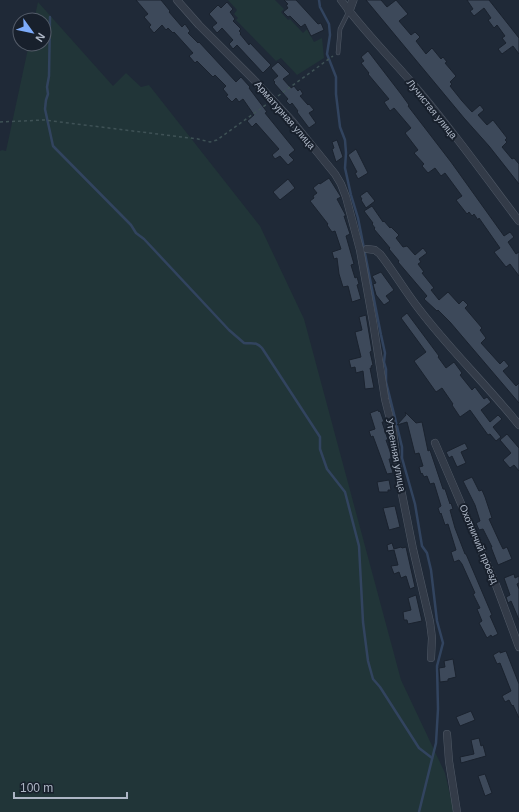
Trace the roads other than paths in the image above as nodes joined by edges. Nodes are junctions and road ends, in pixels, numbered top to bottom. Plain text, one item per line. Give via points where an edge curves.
1 (177, 0) edge
2 (341, 0) edge
3 (354, 0) edge
4 (349, 11) junction
5 (338, 52) dead end
6 (519, 222) edge
7 (363, 250) junction
8 (519, 425) edge
9 (435, 443) dead end
10 (519, 647) edge
11 (431, 658) dead end
12 (447, 734) dead end
13 (457, 812) edge

1 - 7 street, Арматурная улица via 292,121 335,174 346,197
2 - 4 street, Лучистая улица
3 - 4 street
4 - 5 lane via 340,29
4 - 6 street, Лучистая улица via 419,92
7 - 8 street via 375,250 380,254 419,310
7 - 11 street, Утренняя улица via 399,479 430,622
9 - 10 street, Охотничий проезд via 496,584
12 - 13 street

